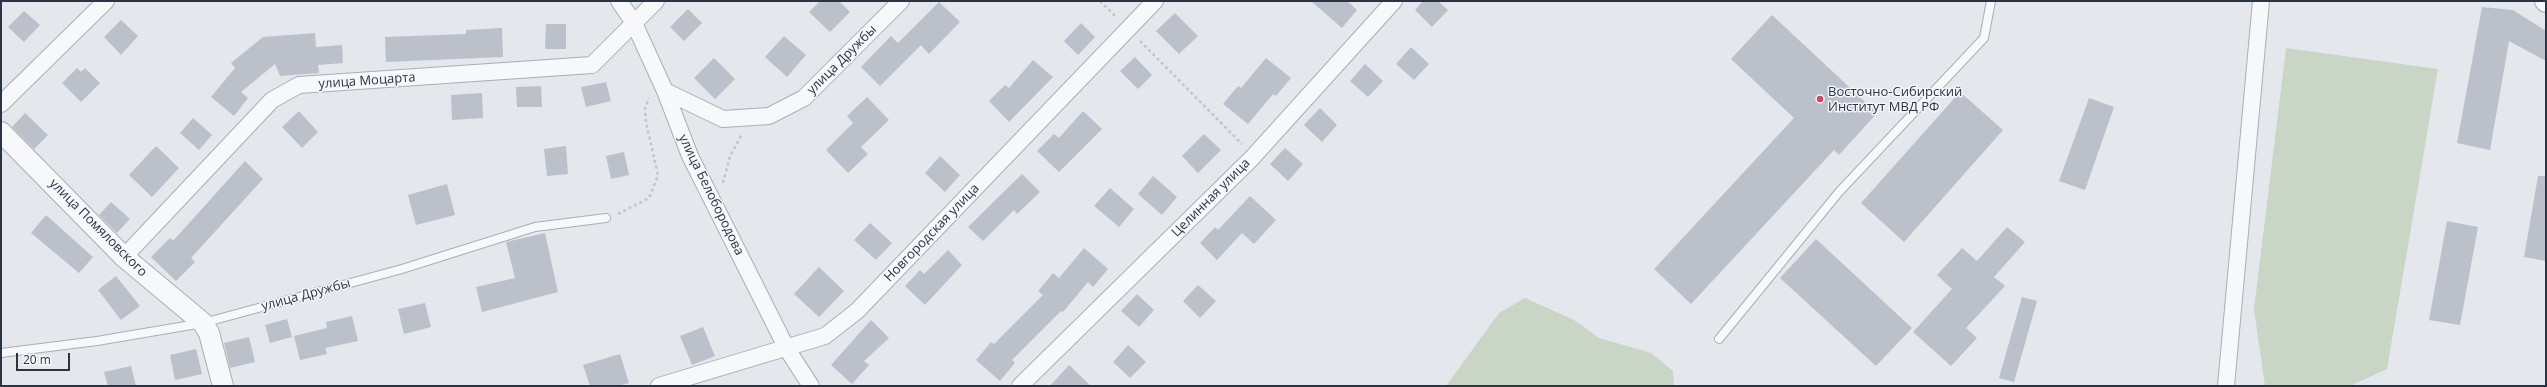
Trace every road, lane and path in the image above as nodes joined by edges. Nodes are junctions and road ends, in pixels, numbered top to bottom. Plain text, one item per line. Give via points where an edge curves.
1 (106, 1) edge
2 (619, 1) edge
3 (656, 1) edge
4 (902, 1) edge
5 (1100, 1) edge
6 (1155, 1) edge
7 (1394, 1) edge
8 (1991, 1) edge
9 (2261, 1) edge
10 (634, 23) junction
11 (1128, 29) junction
12 (658, 76) junction
13 (665, 92) junction
14 (1, 104) edge
15 (754, 117) junction
16 (1, 132) edge
17 (1254, 156) junction
18 (718, 211) junction
19 (606, 218) joint
20 (124, 257) junction
21 (203, 323) junction
22 (1719, 339) dead end
23 (787, 349) junction
24 (1, 353) edge
25 (223, 386) edge
26 (659, 386) edge
27 (811, 386) edge
28 (1020, 386) edge
29 (2226, 386) edge

1 - 14 street
2 - 10 street, улица Белобородова
3 - 10 street, улица Моцарта
4 - 15 street, улица Дружбы via 804,98 769,116
5 - 11 path
6 - 11 street, Новгородская улица
7 - 17 street, Целинная улица
8 - 22 lane via 1984,38 1839,192
9 - 29 street
10 - 12 street, улица Белобородова
10 - 20 street, улица Моцарта via 592,65 298,85 272,100
11 - 17 path
11 - 23 street, Новгородская улица via 857,311 825,336
12 - 13 street, улица Белобородова
12 - 19 path via 645,109 658,175 649,198 629,210
13 - 15 street, улица Дружбы via 723,119
13 - 18 street, улица Белобородова via 690,156
15 - 18 path via 730,156
16 - 20 street, улица Помяловского
17 - 28 street, Целинная улица
18 - 23 street, улица Белобородова
19 - 21 lane, улица Дружбы via 535,227 402,269
20 - 21 street, улица Помяловского
21 - 24 lane, улица Дружбы via 97,342
21 - 25 street, улица Помяловского via 209,333
23 - 26 street, Новгородская улица
23 - 27 street, улица Белобородова

